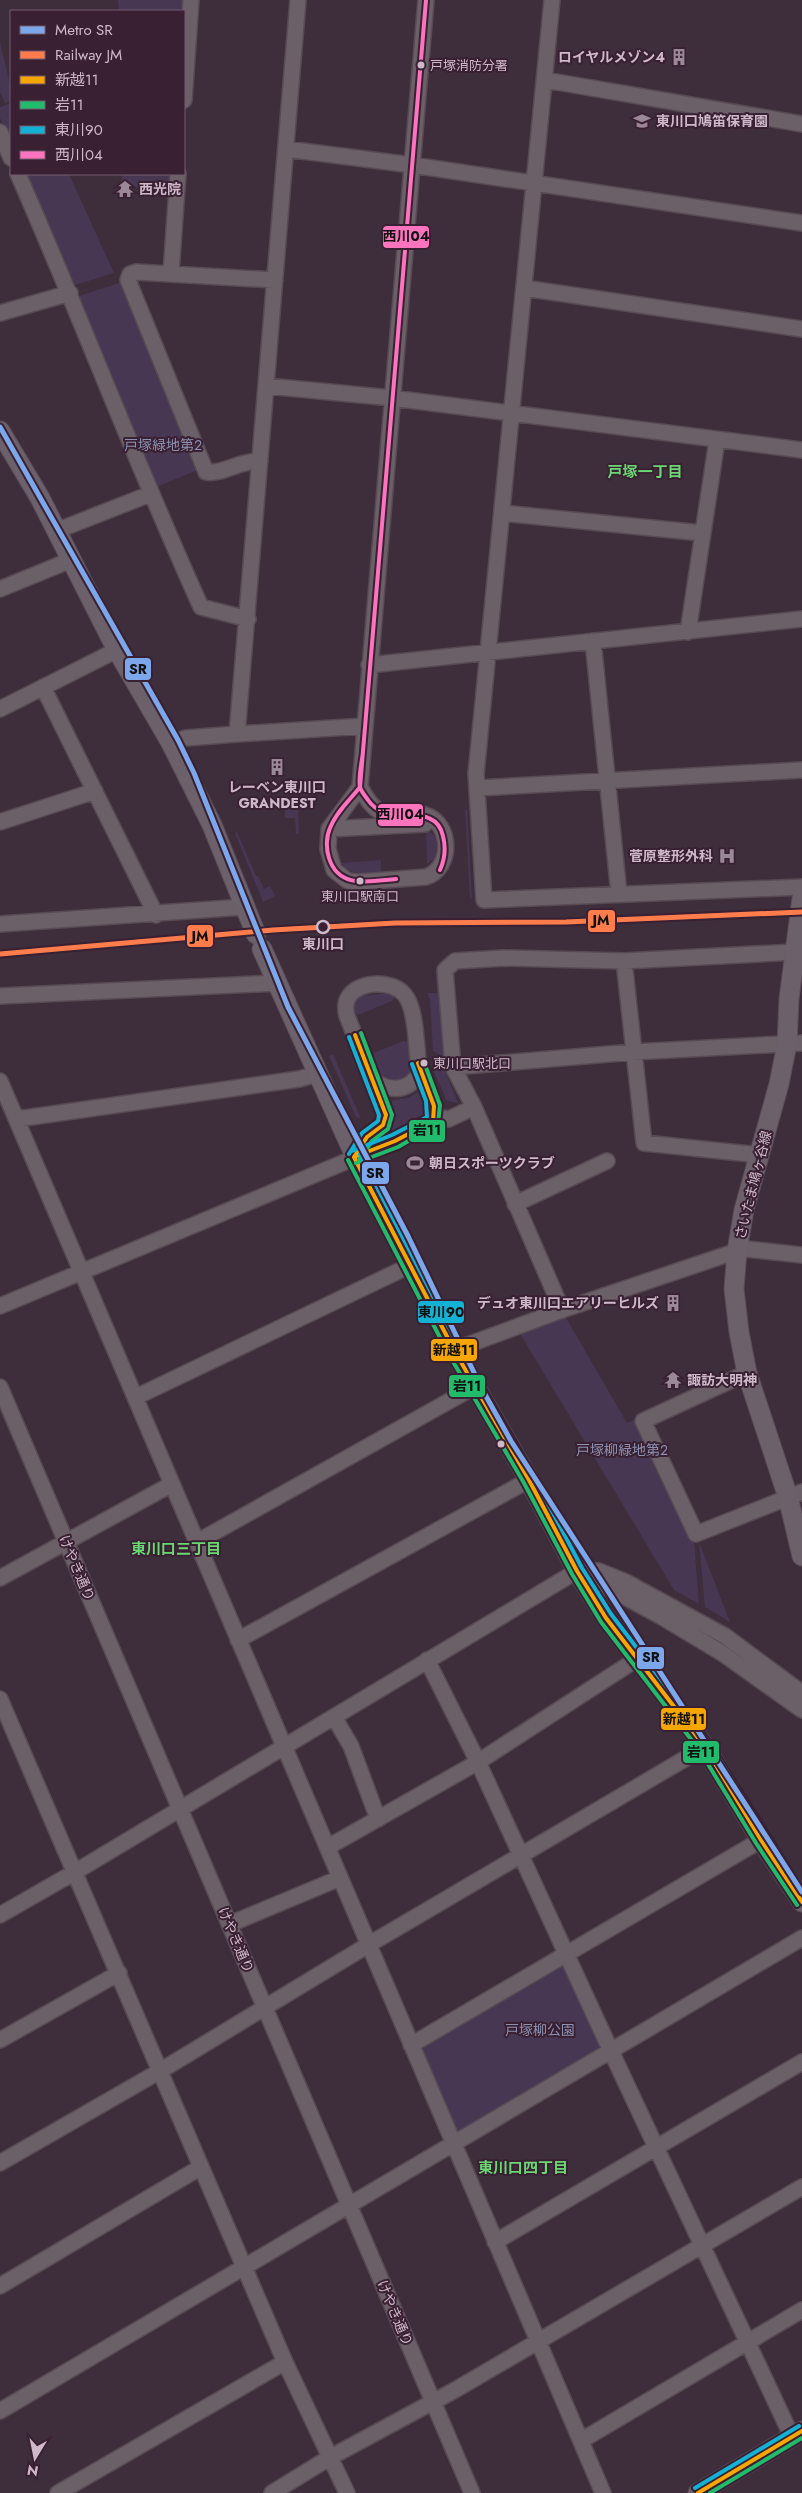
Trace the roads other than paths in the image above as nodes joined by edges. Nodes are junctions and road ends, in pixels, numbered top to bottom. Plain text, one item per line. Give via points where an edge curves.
1 (191, 0) edge
2 (298, 0) edge
3 (426, 0) edge
4 (552, 0) edge
5 (545, 80) junction
6 (185, 86) edge
7 (802, 124) edge
8 (0, 132) edge
9 (286, 149) junction
10 (10, 156) edge
11 (412, 165) junction
12 (18, 175) edge
13 (178, 175) edge
14 (533, 183) junction
15 (802, 223) edge
16 (171, 273) junction
17 (275, 280) junction
18 (524, 288) junction
19 (70, 293) junction
20 (0, 313) edge
21 (802, 329) edge
22 (267, 386) junction
23 (392, 398) junction
24 (512, 412) junction
25 (0, 431) edge
26 (717, 440) junction
27 (802, 450) edge
28 (260, 460) junction
29 (150, 494) junction
30 (502, 513) junction
31 (56, 530) junction
32 (702, 533) junction
33 (71, 560) junction
34 (0, 589) edge
35 (248, 619) junction
36 (802, 619) edge
37 (688, 632) junction
38 (593, 641) junction
39 (117, 650) junction
40 (488, 652) junction
41 (370, 665) junction
42 (42, 687) junction
43 (0, 708) edge
44 (365, 726) junction
45 (237, 734) junction
46 (172, 743) junction
47 (802, 770) edge
48 (607, 782) junction
49 (360, 788) junction
50 (478, 788) junction
51 (95, 791) junction
52 (0, 822) edge
53 (438, 823) junction
54 (329, 829) junction
55 (802, 887) edge
56 (619, 894) junction
57 (802, 898) edge
58 (244, 907) junction
59 (156, 914) junction
60 (0, 924) edge
61 (798, 940) edge
62 (624, 962) junction
63 (278, 983) junction
64 (0, 996) edge
65 (795, 1044) edge
66 (633, 1052) junction
67 (453, 1067) junction
68 (420, 1073) junction
69 (317, 1074) junction
70 (0, 1081) edge
71 (374, 1082) junction
72 (474, 1108) junction
73 (434, 1117) junction
74 (16, 1119) junction
75 (760, 1154) junction
76 (354, 1157) junction
77 (608, 1161) dead end
78 (515, 1204) junction
79 (736, 1251) junction
80 (802, 1255) edge
81 (410, 1266) junction
82 (80, 1270) junction
83 (0, 1306) edge
84 (562, 1310) junction
85 (454, 1350) junction
86 (747, 1373) junction
87 (476, 1386) junction
88 (0, 1387) edge
89 (136, 1398) junction
90 (529, 1480) junction
91 (172, 1484) junction
92 (795, 1494) edge
93 (66, 1542) junction
94 (197, 1542) junction
95 (802, 1556) edge
96 (577, 1571) junction
97 (0, 1578) edge
98 (238, 1640) junction
99 (637, 1659) junction
100 (427, 1660) junction
101 (802, 1692) edge
102 (0, 1699) edge
103 (802, 1710) edge
104 (334, 1717) junction
105 (283, 1746) junction
106 (704, 1747) junction
107 (478, 1762) junction
108 (180, 1809) junction
109 (378, 1819) junction
110 (761, 1840) junction
111 (328, 1847) junction
112 (520, 1857) junction
113 (75, 1872) junction
114 (340, 1878) junction
115 (802, 1902) edge
116 (0, 1915) edge
117 (230, 1924) junction
118 (802, 1938) edge
119 (368, 1945) junction
120 (566, 1955) junction
121 (119, 1973) junction
122 (265, 2007) junction
123 (0, 2040) edge
124 (411, 2045) junction
125 (610, 2049) junction
126 (802, 2062) edge
127 (160, 2071) junction
128 (453, 2144) junction
129 (657, 2147) junction
130 (0, 2163) edge
131 (201, 2167) junction
132 (802, 2188) edge
133 (349, 2205) junction
134 (495, 2242) junction
135 (703, 2246) junction
136 (245, 2266) junction
137 (0, 2286) edge
138 (802, 2310) edge
139 (749, 2341) junction
140 (538, 2342) junction
141 (286, 2362) junction
142 (433, 2403) junction
143 (0, 2411) edge
144 (797, 2434) edge
145 (582, 2440) junction
146 (329, 2458) junction
147 (58, 2493) edge
148 (272, 2493) edge
149 (347, 2493) edge
150 (472, 2493) edge
151 (603, 2493) edge
152 (698, 2493) edge

1 - 6 street
2 - 9 street
3 - 11 street
4 - 5 street
5 - 7 street
5 - 14 street
8 - 10 street
9 - 11 street
9 - 17 street
11 - 14 street
11 - 23 street
12 - 19 street
13 - 16 street
14 - 15 street
14 - 18 street
16 - 17 street
16 - 28 street via 136,272 130,274 128,280 204,468 212,473
17 - 22 street
18 - 21 street
18 - 24 street
19 - 20 street
19 - 29 street
22 - 23 street
22 - 28 street
23 - 24 street
23 - 41 street
24 - 26 street
24 - 30 street
25 - 31 main road
26 - 27 street
26 - 32 street
28 - 35 street
29 - 31 street
29 - 35 street via 201,606
30 - 32 street
30 - 40 street
31 - 33 main road
32 - 37 street
33 - 34 street
33 - 39 main road
35 - 45 street
36 - 37 street
37 - 38 street
38 - 40 street
38 - 48 street
39 - 42 street
39 - 46 main road
40 - 41 street
40 - 50 street via 476,774
41 - 44 street
42 - 43 street
42 - 51 street
44 - 45 street
44 - 49 street
45 - 46 street via 186,738
46 - 58 main road via 212,825
47 - 48 street
48 - 50 street
48 - 56 street
49 - 53 street via 382,813 424,814
49 - 54 street
50 - 56 street via 484,900
51 - 52 street
51 - 59 street
53 - 54 street
53 - 54 street via 443,832 445,858 435,874 358,882 348,881 334,870 328,849
55 - 56 street
57 - 61 main road, さいたま鳩ヶ谷線
58 - 59 street
58 - 63 main road
59 - 60 street
61 - 62 street
61 - 65 main road, さいたま鳩ヶ谷線 via 789,999
62 - 66 street
62 - 67 street via 504,958 455,961 448,965 445,970
63 - 64 street
63 - 69 main road
65 - 66 street
65 - 75 main road, さいたま鳩ヶ谷線
66 - 67 street
66 - 75 street via 644,1143
67 - 72 street
68 - 71 street via 410,1085 396,1089
68 - 71 street via 406,997 387,985 358,987 346,997 346,1012
68 - 73 street via 432,1102
69 - 74 street
69 - 76 main road
70 - 74 street
71 - 76 street via 385,1110 385,1120 363,1142
72 - 73 street via 449,1119
72 - 78 street
73 - 76 street via 430,1124
74 - 82 street
75 - 79 main road, さいたま鳩ヶ谷線
76 - 81 main road
76 - 82 street
77 - 78 street
78 - 84 street
79 - 80 street via 747,1249
79 - 84 street
79 - 86 main road, さいたま鳩ヶ谷線 via 734,1289
81 - 85 main road
81 - 89 street
82 - 83 street
82 - 89 street
84 - 85 street
85 - 87 main road
86 - 92 main road, さいたま鳩ヶ谷線
86 - 92 street via 643,1421 696,1534
87 - 90 main road
87 - 94 street
88 - 93 street, けやき通り
89 - 91 street
90 - 96 main road
90 - 98 street
91 - 93 street
91 - 94 street
92 - 95 main road, さいたま鳩ヶ谷線
93 - 97 street
93 - 108 street, けやき通り
94 - 98 street
96 - 99 main road via 606,1618
96 - 100 street
96 - 101 street via 599,1571 626,1582 724,1636
96 - 103 street via 715,1649
98 - 105 street
99 - 106 main road
99 - 107 street
100 - 104 street
100 - 107 street
102 - 113 street
104 - 105 street
104 - 109 street via 351,1746
105 - 108 street
105 - 111 street
106 - 110 main road
106 - 112 street
107 - 109 street
107 - 112 street
108 - 113 street
108 - 117 street, けやき通り
109 - 111 street
110 - 115 main road
110 - 120 street
111 - 114 street
112 - 119 street
112 - 120 street
113 - 116 street
113 - 121 street
114 - 117 street
114 - 119 street
117 - 122 street, けやき通り
118 - 125 street
119 - 122 street
119 - 124 street
120 - 124 street
120 - 125 street
121 - 123 street
121 - 127 street
122 - 127 street
122 - 133 street, けやき通り
124 - 128 street
125 - 128 street
125 - 129 street
126 - 129 street
127 - 130 street
127 - 131 street
128 - 133 street
128 - 134 street
129 - 134 street
129 - 135 street
131 - 136 street
131 - 137 street
132 - 135 street
133 - 136 street
133 - 142 street, けやき通り
134 - 140 street
135 - 139 street
135 - 140 street
136 - 141 street
136 - 143 street
138 - 139 street
139 - 144 street
139 - 145 street
140 - 142 street
140 - 145 street
141 - 146 street
141 - 147 street
142 - 146 street
142 - 150 street, けやき通り
144 - 152 main road
145 - 151 street
146 - 148 street
146 - 149 street

